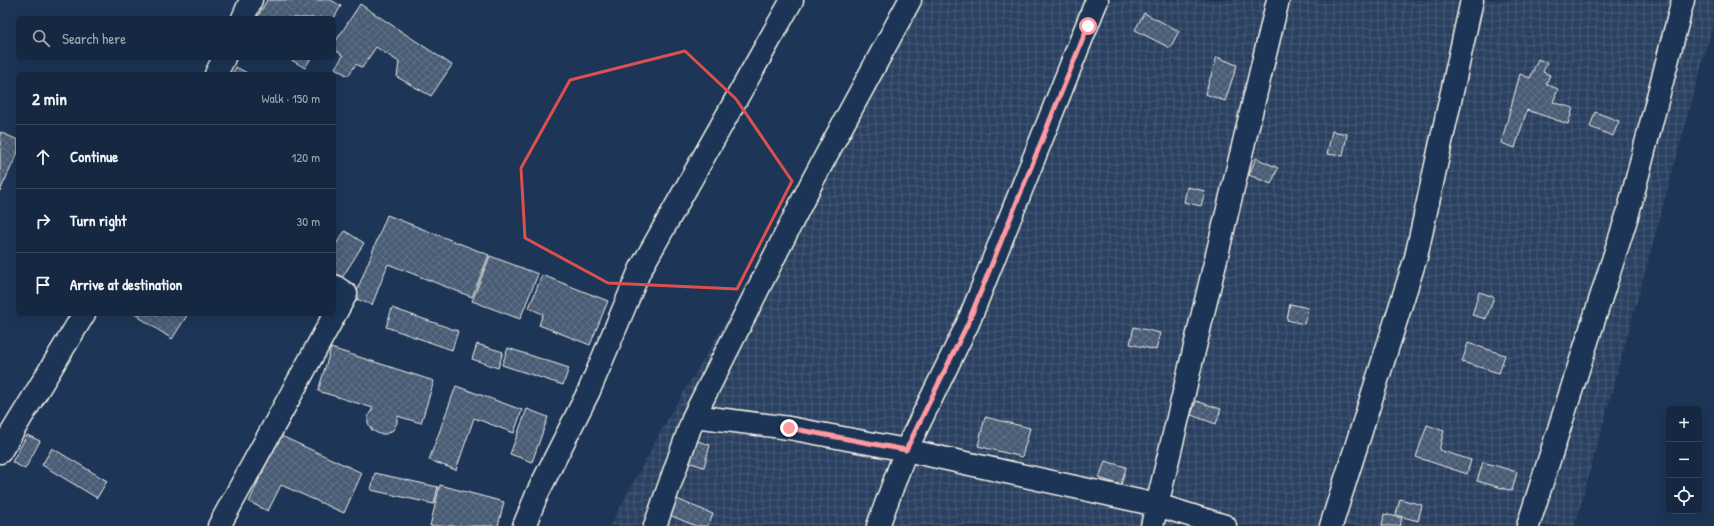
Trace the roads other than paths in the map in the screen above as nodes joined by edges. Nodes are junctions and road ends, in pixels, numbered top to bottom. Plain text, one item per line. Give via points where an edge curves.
1 (251, 0) edge
2 (792, 0) edge
3 (910, 0) edge
4 (1098, 0) edge
5 (1278, 0) edge
6 (1472, 0) edge
7 (1683, 0) edge
8 (244, 16) edge
9 (223, 60) edge
10 (217, 72) edge
11 (336, 287) edge
12 (336, 312) edge
13 (83, 316) edge
14 (334, 316) edge
15 (694, 416) junction
16 (906, 450) junction
17 (0, 452) edge
18 (1154, 516) edge
19 (219, 526) edge
20 (524, 526) edge
21 (655, 526) edge
22 (878, 526) edge
23 (1225, 526) edge
24 (1331, 526) edge
25 (1528, 526) edge

1 - 8 street
2 - 20 street via 640,270 589,391 538,492
3 - 15 street via 814,178
4 - 16 street via 968,323
5 - 18 street
6 - 24 street via 1416,257
7 - 25 street via 1628,213
9 - 10 street
11 - 12 street via 346,294
13 - 17 street
14 - 19 street
15 - 16 street via 789,428
15 - 21 street
16 - 18 street
16 - 22 street
18 - 23 street

